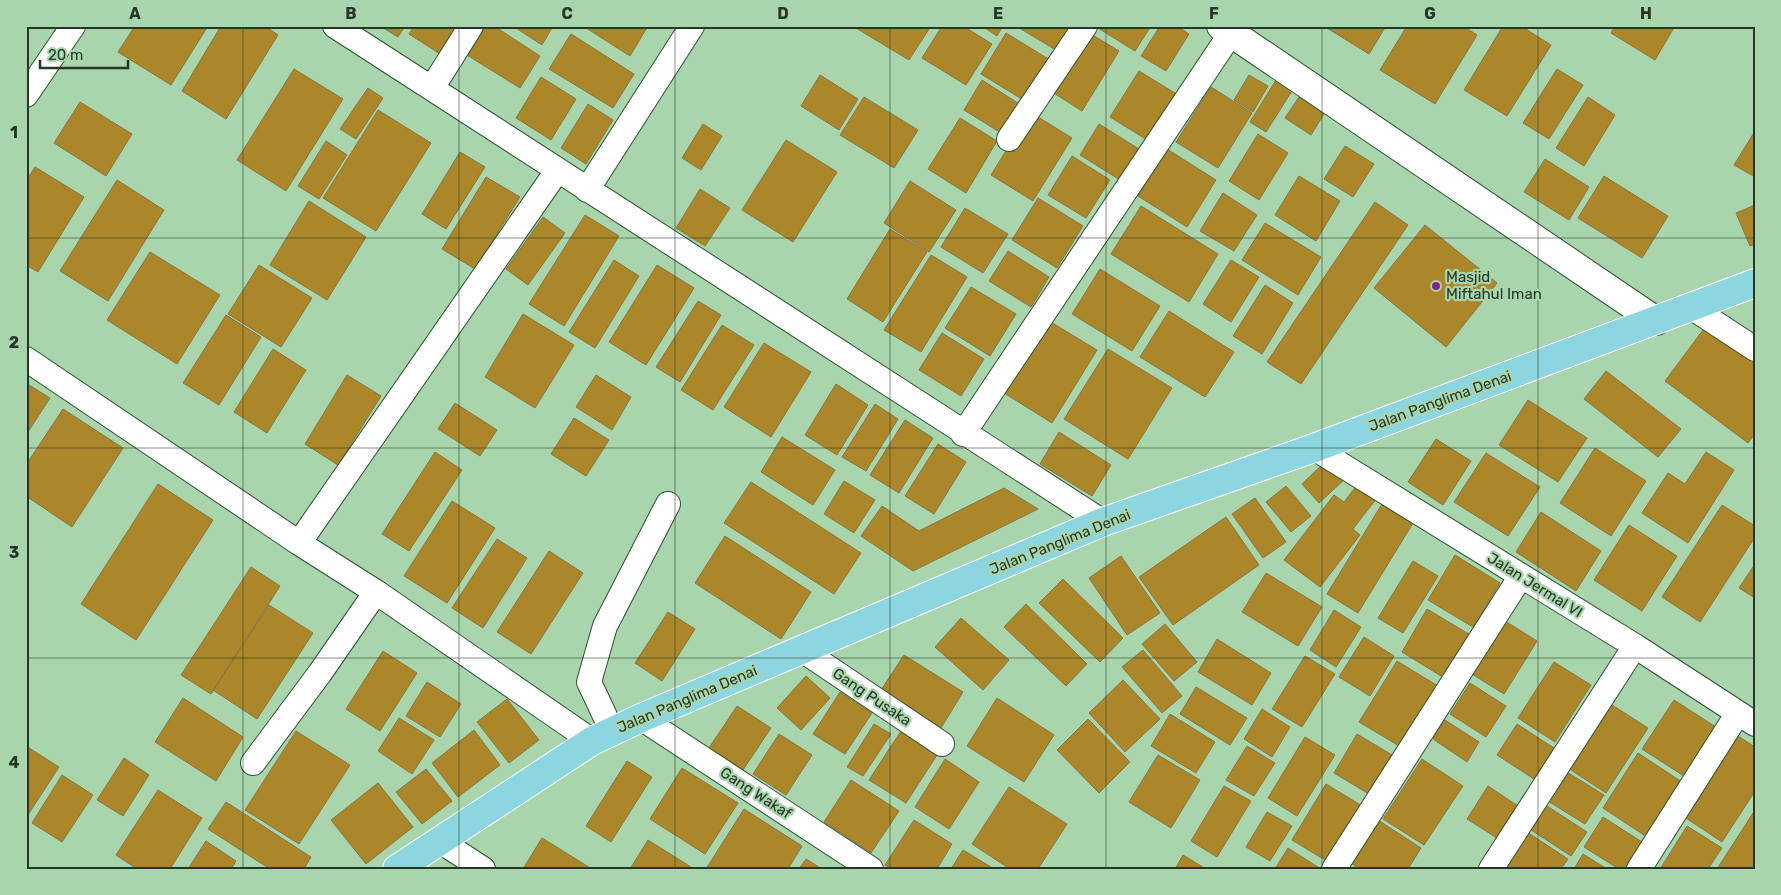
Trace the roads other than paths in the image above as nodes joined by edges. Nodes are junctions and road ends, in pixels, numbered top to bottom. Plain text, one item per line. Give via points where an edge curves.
1 (73, 26) edge
2 (335, 26) edge
3 (471, 26) edge
4 (692, 26) edge
5 (1085, 26) edge
6 (1226, 30) edge
7 (432, 88) junction
8 (26, 95) edge
9 (1009, 139) dead end
10 (557, 171) junction
11 (587, 190) junction
12 (1755, 283) edge
13 (1691, 307) junction
14 (1656, 321) junction
15 (1755, 349) edge
16 (26, 359) edge
17 (963, 434) junction
18 (1314, 448) junction
19 (668, 504) dead end
20 (1103, 522) junction
21 (299, 543) junction
22 (1521, 576) junction
23 (376, 592) junction
24 (1634, 646) junction
25 (802, 650) junction
26 (641, 718) junction
27 (1746, 718) edge
28 (602, 736) junction
29 (942, 744) dead end
30 (252, 763) dead end
31 (440, 840) junction
32 (398, 869) edge
33 (483, 869) edge
34 (871, 869) edge
35 (1334, 869) edge
36 (1491, 869) edge
37 (1639, 869) edge

1 - 8 street
2 - 7 street
3 - 7 street
4 - 11 street
5 - 9 street
6 - 14 street
6 - 17 street
7 - 10 street
10 - 11 street
10 - 21 street
11 - 17 street
12 - 13 main road, Jalan Panglima Denai
13 - 14 main road, Jalan Panglima Denai
13 - 15 street
14 - 18 main road, Jalan Panglima Denai
16 - 21 street
17 - 20 street
18 - 20 main road, Jalan Panglima Denai
18 - 22 street, Jalan Jermal VI
19 - 28 street via 606,626 589,682
20 - 25 main road, Jalan Panglima Denai
21 - 23 street
22 - 24 street, Jalan Jermal VI
22 - 35 street
23 - 28 street
23 - 30 street
24 - 27 street, Jalan Jermal VI
24 - 36 street
25 - 26 main road, Jalan Panglima Denai
25 - 29 street, Gang Pusaka
26 - 28 main road, Jalan Panglima Denai
26 - 34 street, Gang Wakaf
27 - 37 street
28 - 31 main road, Jalan Panglima Denai
31 - 32 main road, Jalan Panglima Denai
31 - 33 street

